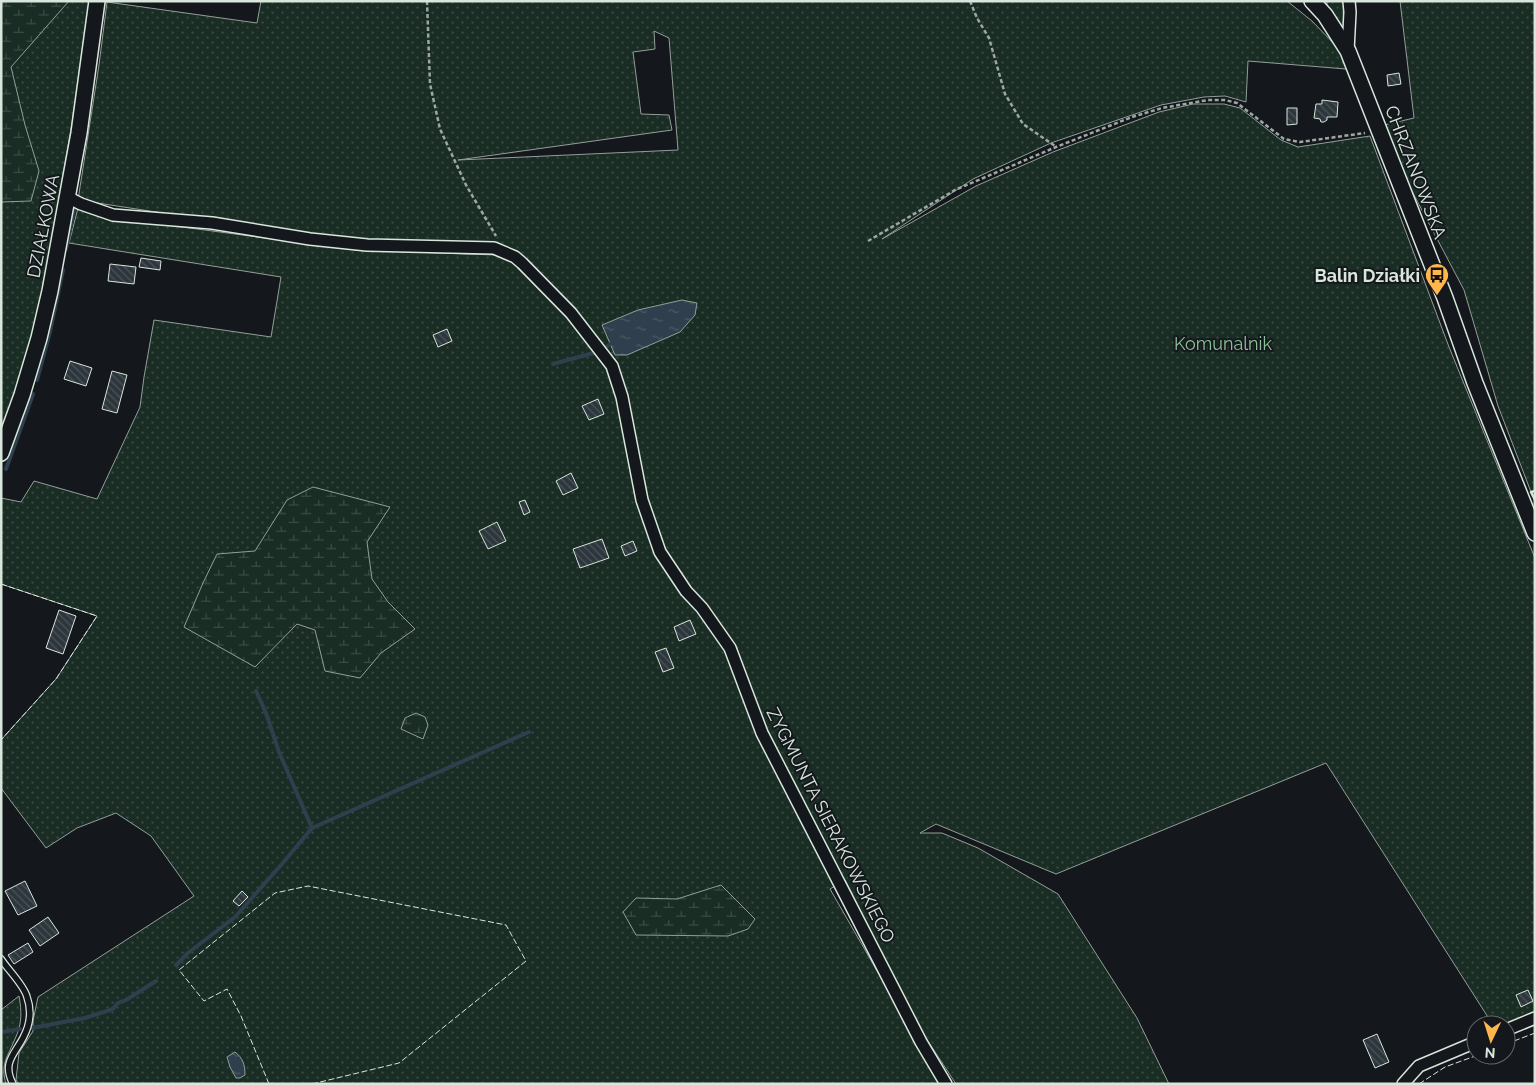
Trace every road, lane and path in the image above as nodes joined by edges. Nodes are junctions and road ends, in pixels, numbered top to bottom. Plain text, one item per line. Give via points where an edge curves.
1 (97, 1) edge
2 (428, 1) edge
3 (970, 1) edge
4 (1312, 1) edge
5 (1349, 1) edge
6 (1348, 51) junction
7 (1379, 131) junction
8 (1056, 146) junction
9 (67, 197) junction
10 (868, 241) dead end
11 (505, 252) junction
12 (1, 453) edge
13 (1535, 533) edge
14 (1, 959) edge
15 (1535, 1018) edge
16 (1516, 1026) edge
17 (1466, 1046) edge
18 (12, 1084) edge
19 (946, 1084) edge
20 (1403, 1084) edge

1 - 9 street, DZIAŁKOWA
2 - 11 path via 430,84 440,129 466,185
3 - 8 path via 989,38 1005,94 1023,124
4 - 6 street, CHRZANOWSKA
5 - 6 street
6 - 7 street, CHRZANOWSKA
7 - 8 path via 1300,142 1284,139 1237,103 1215,99 1162,108
7 - 13 street, CHRZANOWSKA
8 - 10 path via 956,190
9 - 11 street via 113,215 212,223 367,245 494,248
9 - 12 street, DZIAŁKOWA via 39,338
11 - 19 street, ZYGMUNTA SIERAKOWSKIEGO via 522,263 571,313 612,366 622,397 642,500 660,552 730,648 762,733 921,1042
14 - 18 lane via 27,994 30,1008 29,1023 9,1063
15 - 16 street
17 - 20 street via 1419,1066

